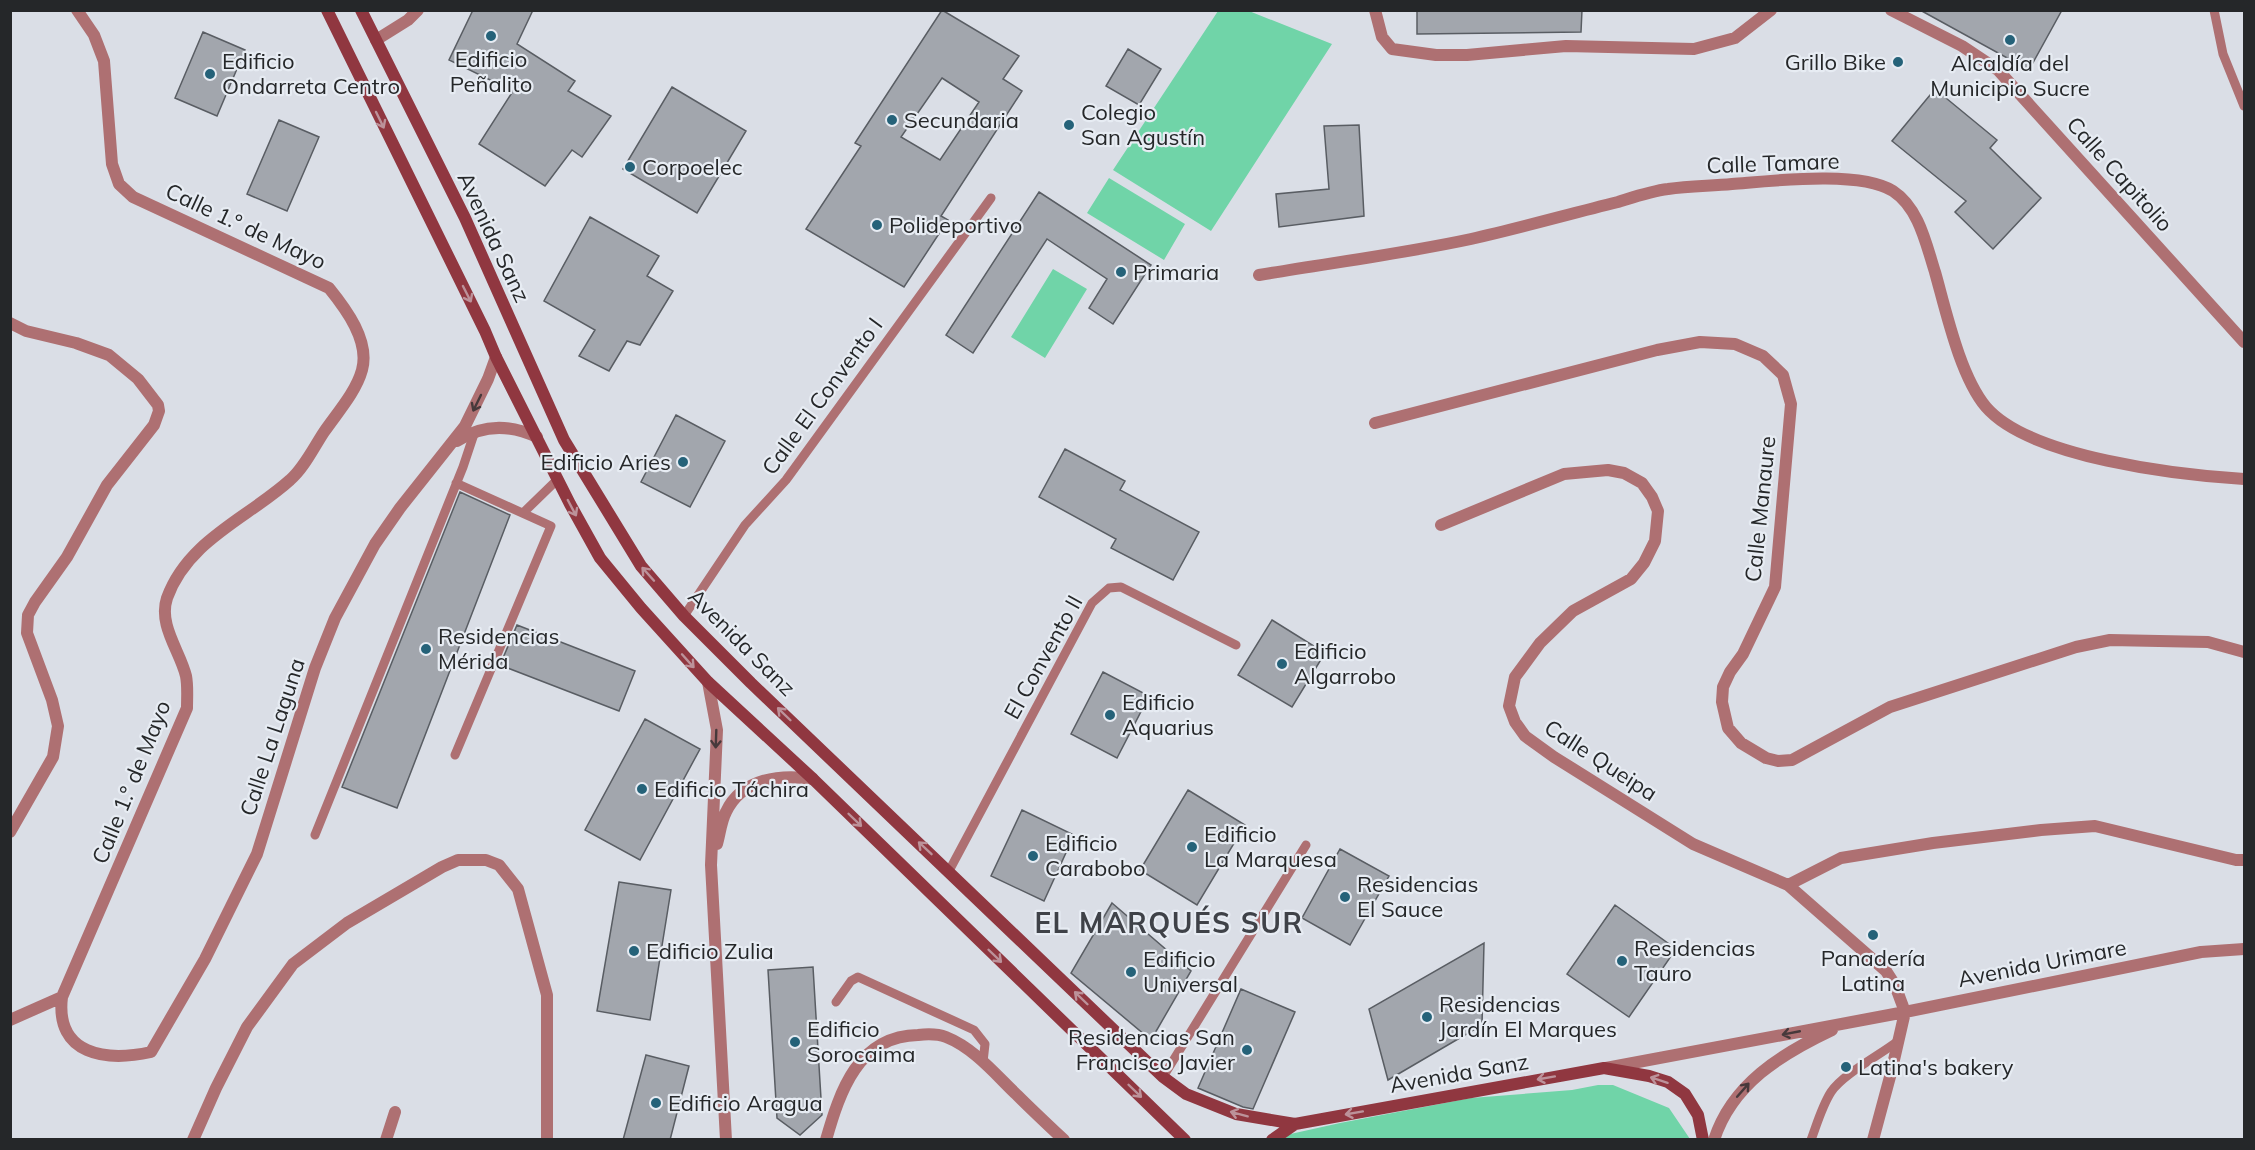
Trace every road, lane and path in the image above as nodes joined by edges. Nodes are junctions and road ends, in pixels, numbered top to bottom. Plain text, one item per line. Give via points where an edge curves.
1 (77, 10) edge
2 (327, 10) edge
3 (361, 10) edge
4 (418, 10) edge
5 (1375, 10) edge
6 (1771, 10) edge
7 (1892, 10) edge
8 (2214, 10) edge
9 (376, 40) junction
10 (2244, 106) edge
11 (991, 198) dead end
12 (1259, 275) dead end
13 (10, 322) edge
14 (2244, 342) edge
15 (496, 357) junction
16 (1375, 423) dead end
17 (475, 431) junction
18 (537, 437) junction
19 (451, 445) junction
20 (558, 479) junction
21 (2244, 480) edge
22 (456, 483) junction
23 (523, 513) junction
24 (1441, 525) dead end
25 (684, 616) junction
26 (1236, 645) dead end
27 (2244, 652) edge
28 (708, 682) junction
29 (455, 755) dead end
30 (813, 779) junction
31 (10, 832) edge
32 (315, 835) dead end
33 (1306, 845) dead end
34 (2244, 860) edge
35 (711, 865) junction
36 (949, 871) junction
37 (1788, 885) junction
38 (2244, 949) edge
39 (62, 997) junction
40 (836, 1002) dead end
41 (1905, 1012) junction
42 (10, 1020) edge
43 (1848, 1022) junction
44 (1898, 1041) junction
45 (983, 1062) junction
46 (1604, 1068) junction
47 (1163, 1077) junction
48 (395, 1112) dead end
49 (1294, 1124) junction
50 (193, 1140) edge
51 (386, 1140) edge
52 (547, 1140) edge
53 (726, 1140) edge
54 (826, 1140) edge
55 (1064, 1140) edge
56 (1185, 1140) edge
57 (1272, 1140) edge
58 (1703, 1140) edge
59 (1713, 1140) edge
60 (1811, 1140) edge
61 (1873, 1140) edge

1 - 39 street, Calle 1.° de Mayo via 94,35 104,61 112,164 119,184 133,197 329,288 361,338 363,368 354,388 292,479 212,538 188,560 176,579 165,608 168,631 186,676 187,708
2 -> 15 street
3 - 9 street, Avenida Sanz
4 - 9 street
5 - 6 street via 1382,37 1392,49 1467,55 1566,46 1694,50 1735,38
7 - 14 street, Calle Capitolio via 1962,46 1998,70
8 - 10 lane via 2223,54
25 -> 9 street, Avenida Sanz via 641,566 564,440 465,219
11 - 25 lane, Calle El Convento I via 786,480 745,525
12 - 21 street, Calle Tamare via 1471,239 1668,189 1814,178 1864,181 1892,190 1912,209 1974,389 1999,420 2057,446 2101,460
13 - 31 street via 26,331 109,355 138,379 159,411 154,425 107,485 68,557 28,615 27,633 58,726 53,757
15 - 18 street
15 -> 19 street, Calle La Laguna via 477,404
16 - 27 street, Calle Manaure via 1700,342 1735,344 1763,356 1783,375 1791,404 1775,587 1723,687 1722,702 1728,728 1741,743 1766,758 1792,760 1890,707 2076,647 2110,640 2208,642
17 - 18 street, Calle La Laguna via 508,427
17 - 19 street, Calle La Laguna
17 - 22 lane
18 - 20 street
19 - 39 street, Calle La Laguna via 375,544 334,618 257,854 206,959 151,1052 104,1055 77,1046 63,1024
20 - 23 lane
20 -> 28 street via 600,558
22 - 23 lane
22 - 32 lane
23 - 29 lane via 550,524 551,529
24 - 37 street, Calle Queipa via 1563,474 1608,470 1642,483 1658,511 1655,541 1644,563 1631,579 1573,611 1540,643 1515,677 1509,706 1525,736 1554,757 1693,844
36 -> 25 street, Avenida Sanz
26 - 36 lane, El Convento II via 1120,587 1109,588 1092,603
28 - 30 street
28 -> 35 street via 717,730
30 - 35 street via 767,779 743,791 726,812
30 -> 56 street
33 - 47 lane
34 - 37 street via 2095,826 1933,843 1841,858
35 - 53 street
47 -> 36 street, Avenida Sanz
37 - 41 street, Calle Queipa via 1886,971
38 - 41 street, Avenida Urimare via 2201,952
39 - 42 street
40 - 45 lane via 858,977 974,1030 985,1044
41 - 43 street, Avenida Urimare
41 - 44 street
43 -> 46 street, Avenida Urimare
59 -> 43 street, Avenida Urimare via 1733,1102 1763,1070 1806,1042
44 - 60 lane via 1832,1090
44 - 61 street
45 - 54 street via 945,1036 906,1035 882,1043 850,1074
45 - 55 street
46 -> 49 street, Avenida Sanz
58 -> 46 street, Avenida Sanz via 1698,1115 1685,1094 1668,1082
49 -> 47 street, Avenida Sanz via 1236,1114 1186,1094
48 - 51 street
49 - 57 street, Avenida Sanz
50 - 52 street via 247,1028 293,964 347,923 442,867 473,859 499,864 518,890 547,995

